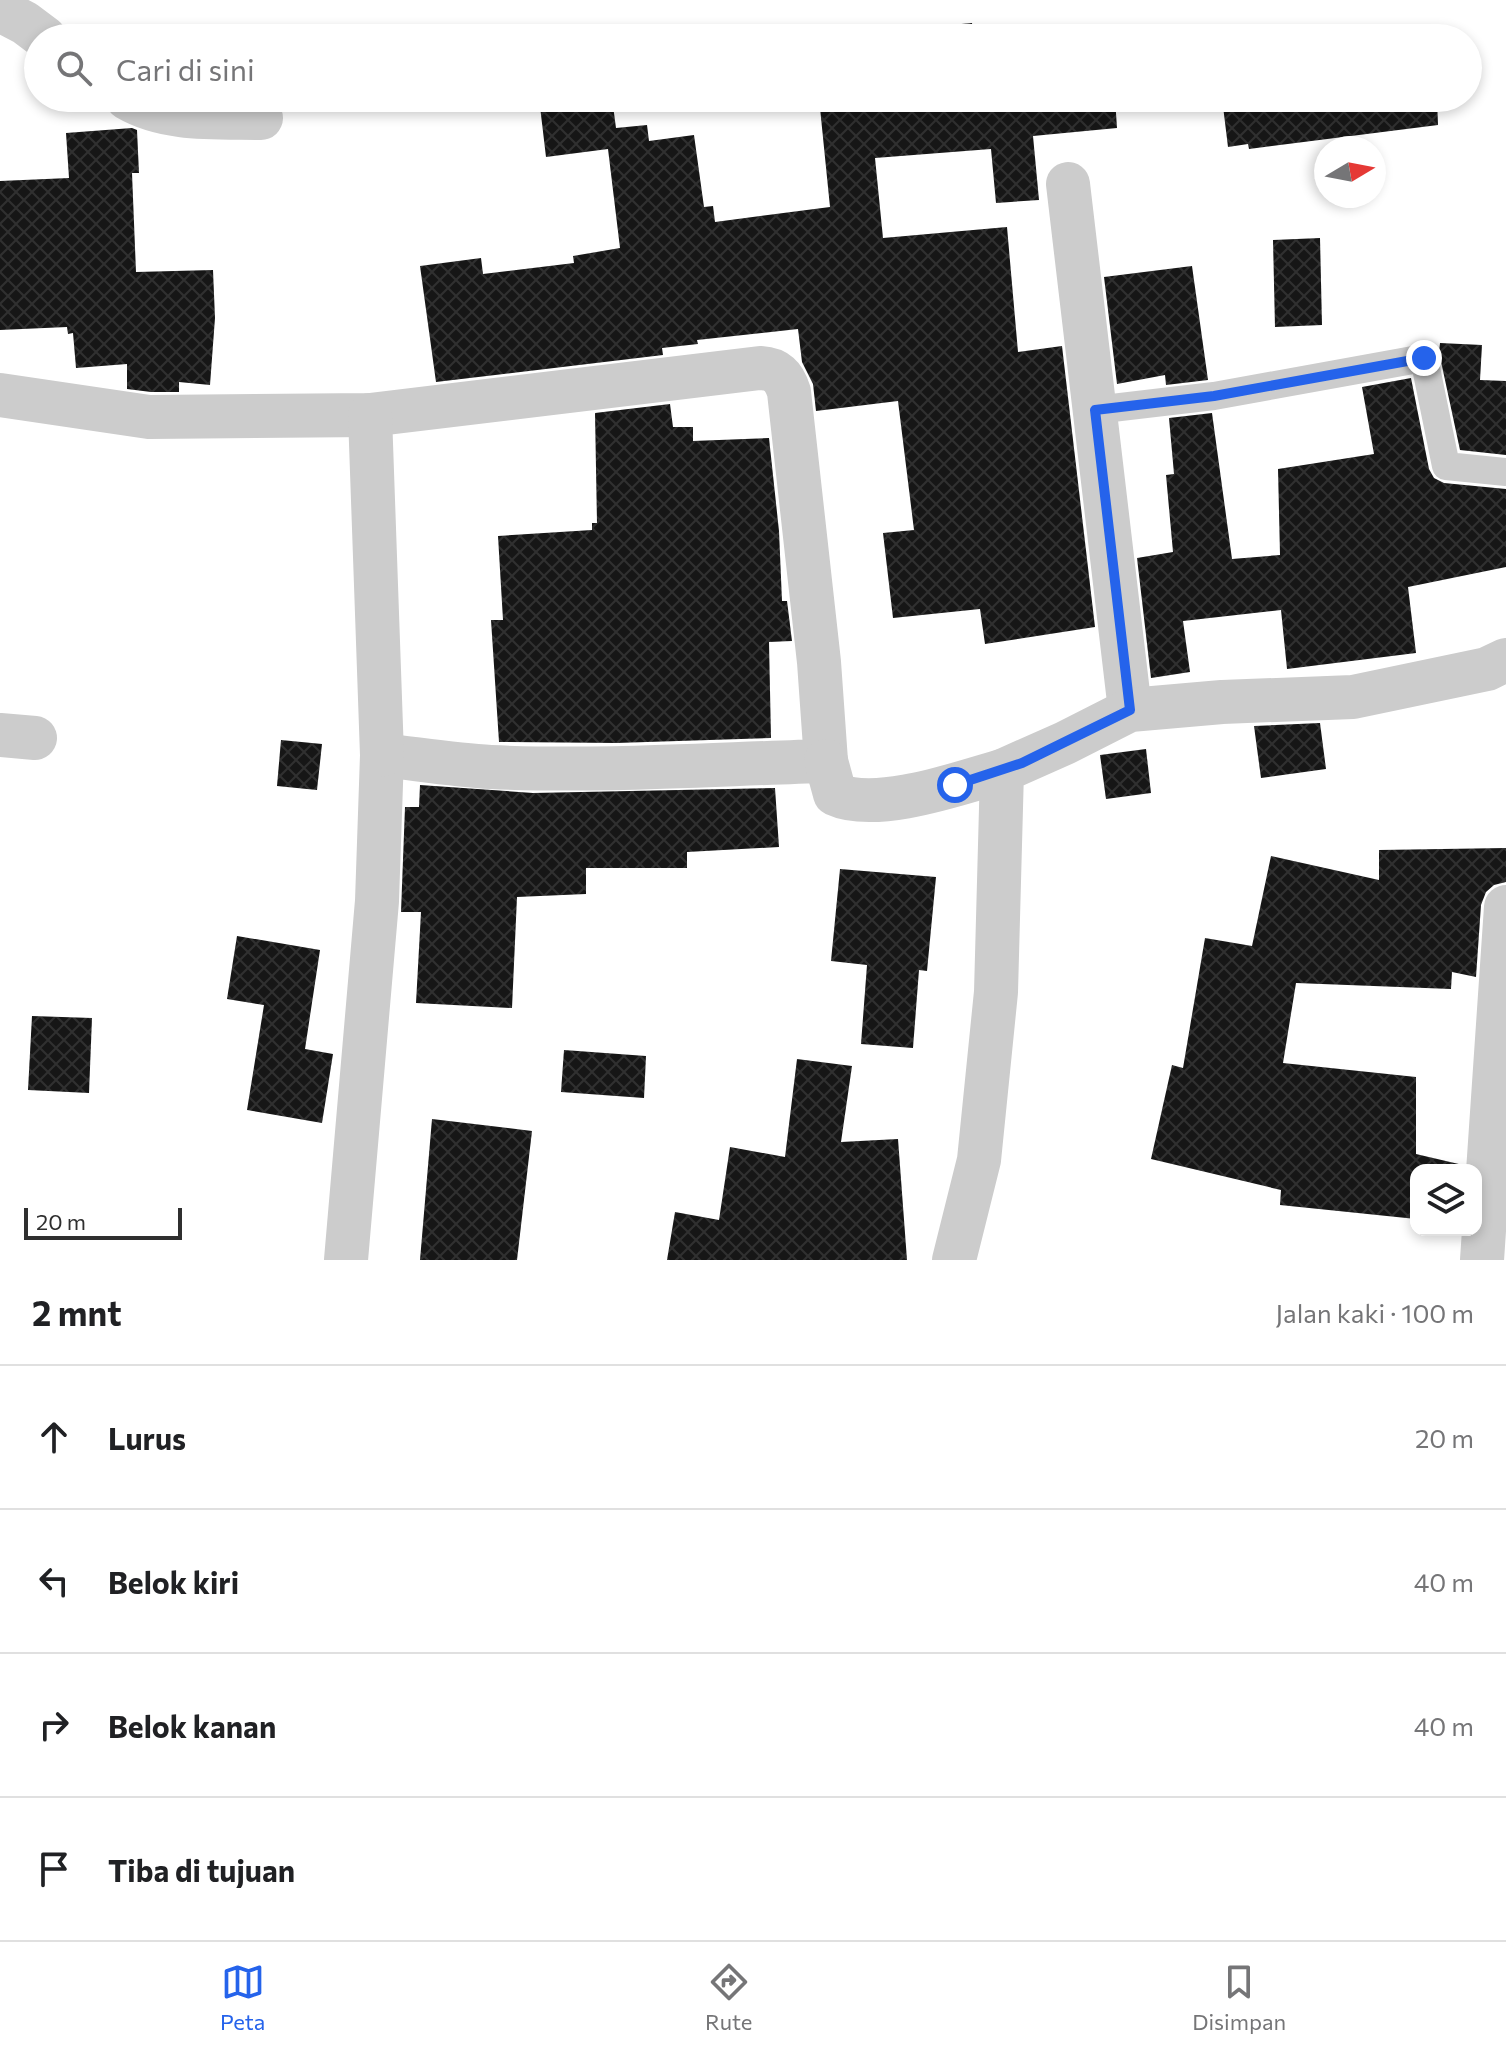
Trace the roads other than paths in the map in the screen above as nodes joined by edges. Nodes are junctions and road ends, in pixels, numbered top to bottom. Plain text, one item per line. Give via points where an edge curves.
1 (0, 10) edge
2 (26, 24) edge
3 (164, 112) edge
4 (261, 118) dead end
5 (1068, 184) dead end
6 (0, 395) edge
7 (1095, 410) junction
8 (370, 415) junction
9 (1506, 472) edge
10 (1506, 660) edge
11 (1130, 710) junction
12 (382, 755) junction
13 (826, 761) junction
14 (1002, 771) junction
15 (1506, 907) edge
16 (1503, 996) edge
17 (346, 1260) edge
18 (954, 1260) edge
19 (1482, 1260) edge

1 - 2 street
3 - 4 street
5 - 7 street
6 - 8 street via 149,417
7 - 9 lane via 1214,396 1424,358 1446,466
7 - 11 street
8 - 12 street
8 - 13 street via 760,368 778,373 789,392
10 - 11 street via 1487,669 1353,697
11 - 14 street
12 - 13 street via 527,768
12 - 17 street via 377,901
13 - 14 street via 835,794 850,801 918,794
14 - 18 street via 996,992 979,1160
15 - 16 street
16 - 19 street

